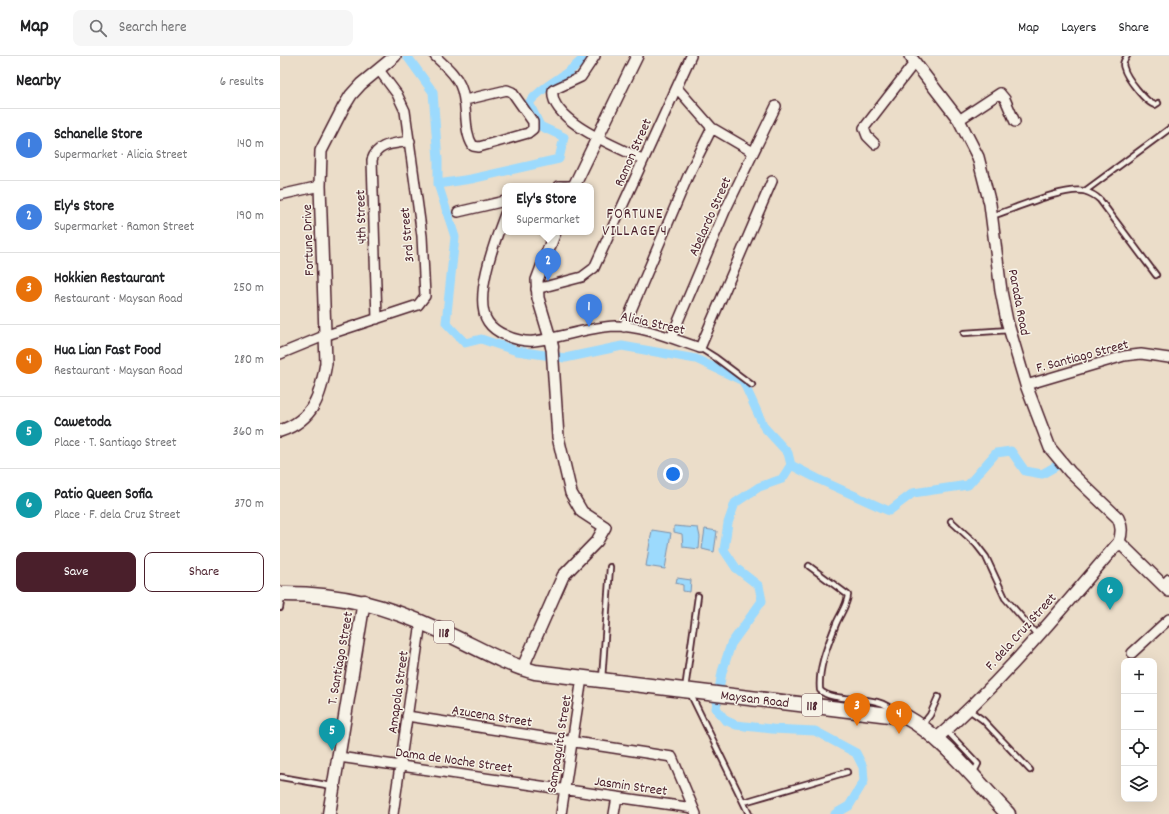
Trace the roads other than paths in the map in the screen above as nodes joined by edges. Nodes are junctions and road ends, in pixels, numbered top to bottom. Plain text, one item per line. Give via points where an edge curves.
1 (395, 56) edge
2 (436, 56) edge
3 (595, 56) edge
4 (637, 56) edge
5 (691, 56) edge
6 (1127, 56) edge
7 (913, 59) edge
8 (378, 70) junction
9 (677, 88) junction
10 (465, 100) junction
11 (1158, 103) dead end
12 (776, 106) dead end
13 (959, 120) junction
14 (1015, 122) dead end
15 (712, 128) junction
16 (1169, 129) edge
17 (597, 136) junction
18 (410, 141) junction
19 (875, 144) dead end
20 (752, 152) junction
21 (642, 160) junction
22 (772, 181) dead end
23 (575, 183) edge
24 (320, 186) junction
25 (1085, 191) junction
26 (280, 195) edge
27 (502, 202) edge
28 (458, 212) dead end
29 (992, 216) junction
30 (502, 222) edge
31 (554, 235) edge
32 (1156, 275) dead end
33 (536, 289) junction
34 (377, 319) junction
35 (624, 327) junction
36 (1010, 330) junction
37 (964, 333) dead end
38 (324, 336) junction
39 (671, 338) junction
40 (551, 343) junction
41 (700, 348) junction
42 (280, 354) edge
43 (1169, 358) edge
44 (752, 385) dead end
45 (1026, 385) junction
46 (280, 431) edge
47 (951, 521) dead end
48 (1119, 542) junction
49 (810, 566) dead end
50 (610, 567) dead end
51 (1167, 585) edge
52 (698, 596) dead end
53 (281, 598) edge
54 (364, 602) junction
55 (1169, 619) edge
56 (421, 622) junction
57 (1038, 636) junction
58 (1132, 653) dead end
59 (522, 668) junction
60 (582, 678) junction
61 (602, 681) junction
62 (687, 690) junction
63 (938, 697) dead end
64 (969, 710) junction
65 (895, 715) junction
66 (407, 716) junction
67 (921, 727) junction
68 (940, 735) junction
69 (573, 741) junction
70 (339, 757) junction
71 (400, 766) junction
72 (1030, 770) dead end
73 (847, 772) dead end
74 (281, 777) edge
75 (334, 786) junction
76 (565, 790) junction
77 (617, 797) junction
78 (744, 802) junction
79 (663, 804) junction
80 (695, 811) edge
81 (329, 814) edge
82 (393, 814) edge
83 (561, 814) edge
84 (614, 814) edge
85 (662, 814) edge
86 (749, 814) edge
87 (1008, 814) edge

1 - 8 street, Fortune Drive
2 - 10 street via 455,76
3 - 17 street via 581,77 552,92 559,109 570,122
4 - 17 street
5 - 9 street, Ramon Street
6 - 11 lane via 1124,60 1124,70 1150,102 1155,105
7 - 13 street, Parada Road
7 - 19 street via 864,128 867,136
8 - 18 street, 3rd Street via 397,94 405,111
8 - 24 street, Fortune Drive via 361,84 339,115 322,151
9 - 15 street
9 - 21 street, Ramon Street
10 - 10 street via 473,146 479,147 528,133 533,129 533,122 512,92 507,90
12 - 20 street, Abelardo Street
13 - 14 street via 1000,93
13 - 29 street, Parada Road via 978,157
15 - 20 street
15 - 35 street via 688,176
16 - 25 lane
17 - 21 street
17 - 23 street
18 - 34 street, 4th Street via 380,147 372,160
18 - 34 street, 3rd Street via 422,236 425,296 418,305
20 - 39 street, Abelardo Street
21 - 33 street, Ramon Street via 594,268 582,277
22 - 41 street, Alicia Street
24 - 26 street
24 - 38 street, Fortune Drive
25 - 29 lane via 1056,194
25 - 32 lane via 1100,200
27 - 28 street
29 - 36 street, Parada Road via 1001,292
30 - 40 street, Alicia Street via 487,263 484,314 492,328 510,337
31 - 33 street via 539,270
33 - 40 street
34 - 38 street, 3rd Street
35 - 39 street, Alicia Street
35 - 40 street, Alicia Street via 602,328
36 - 37 lane
36 - 45 street, Parada Road
38 - 42 street, 3rd Street
38 - 46 street, Fortune Drive via 326,363 316,402 306,416
39 - 41 street, Alicia Street
40 - 59 street via 558,437 571,493 582,512 605,527 597,541 563,576
41 - 44 lane
43 - 45 street, F. Santiago Street via 1141,354 1124,356
45 - 48 street, Parada Road via 1050,448 1070,472 1118,518 1122,534
47 - 57 lane via 986,557 1005,598
48 - 51 street
48 - 57 street, F. dela Cruz Street
49 - 65 lane via 848,595 823,659 820,690 831,696 881,703
50 - 61 lane
52 - 62 lane
53 - 54 main road, 118 via 321,595
54 - 56 main road, 118
54 - 70 main road, T. Santiago Street
55 - 58 street
56 - 59 main road, 118 via 502,662
56 - 66 street, Amapola Street
57 - 64 street, F. dela Cruz Street
59 - 60 main road, 118
60 - 61 main road, Maysan Road / 118
60 - 69 street, Sampaguita Street
61 - 62 main road, Maysan Road / 118
62 - 65 main road, Maysan Road / 118
62 - 78 lane
63 - 67 lane
64 - 68 street, F. dela Cruz Street
64 - 72 lane via 993,730
65 - 67 main road, Maysan Road / 118 via 906,717
66 - 69 street, Azucena Street
66 - 71 street, Amapola Street
67 - 68 main road, Maysan Road / 118
68 - 87 main road, Maysan Road / 118 via 972,776
69 - 76 street, Sampaguita Street
69 - 80 street, Azucena Street via 672,757
70 - 71 street, Dama de Noche Street
70 - 75 main road, T. Santiago Street
71 - 76 street, Dama de Noche Street
71 - 82 street, Amapola Street
73 - 78 lane
74 - 75 lane
75 - 81 main road, T. Santiago Street
76 - 77 street, Jasmin Street
76 - 83 street, Sampaguita Street
77 - 79 street, Jasmin Street
77 - 84 street
78 - 86 lane
79 - 80 street, Jasmin Street
79 - 85 street

